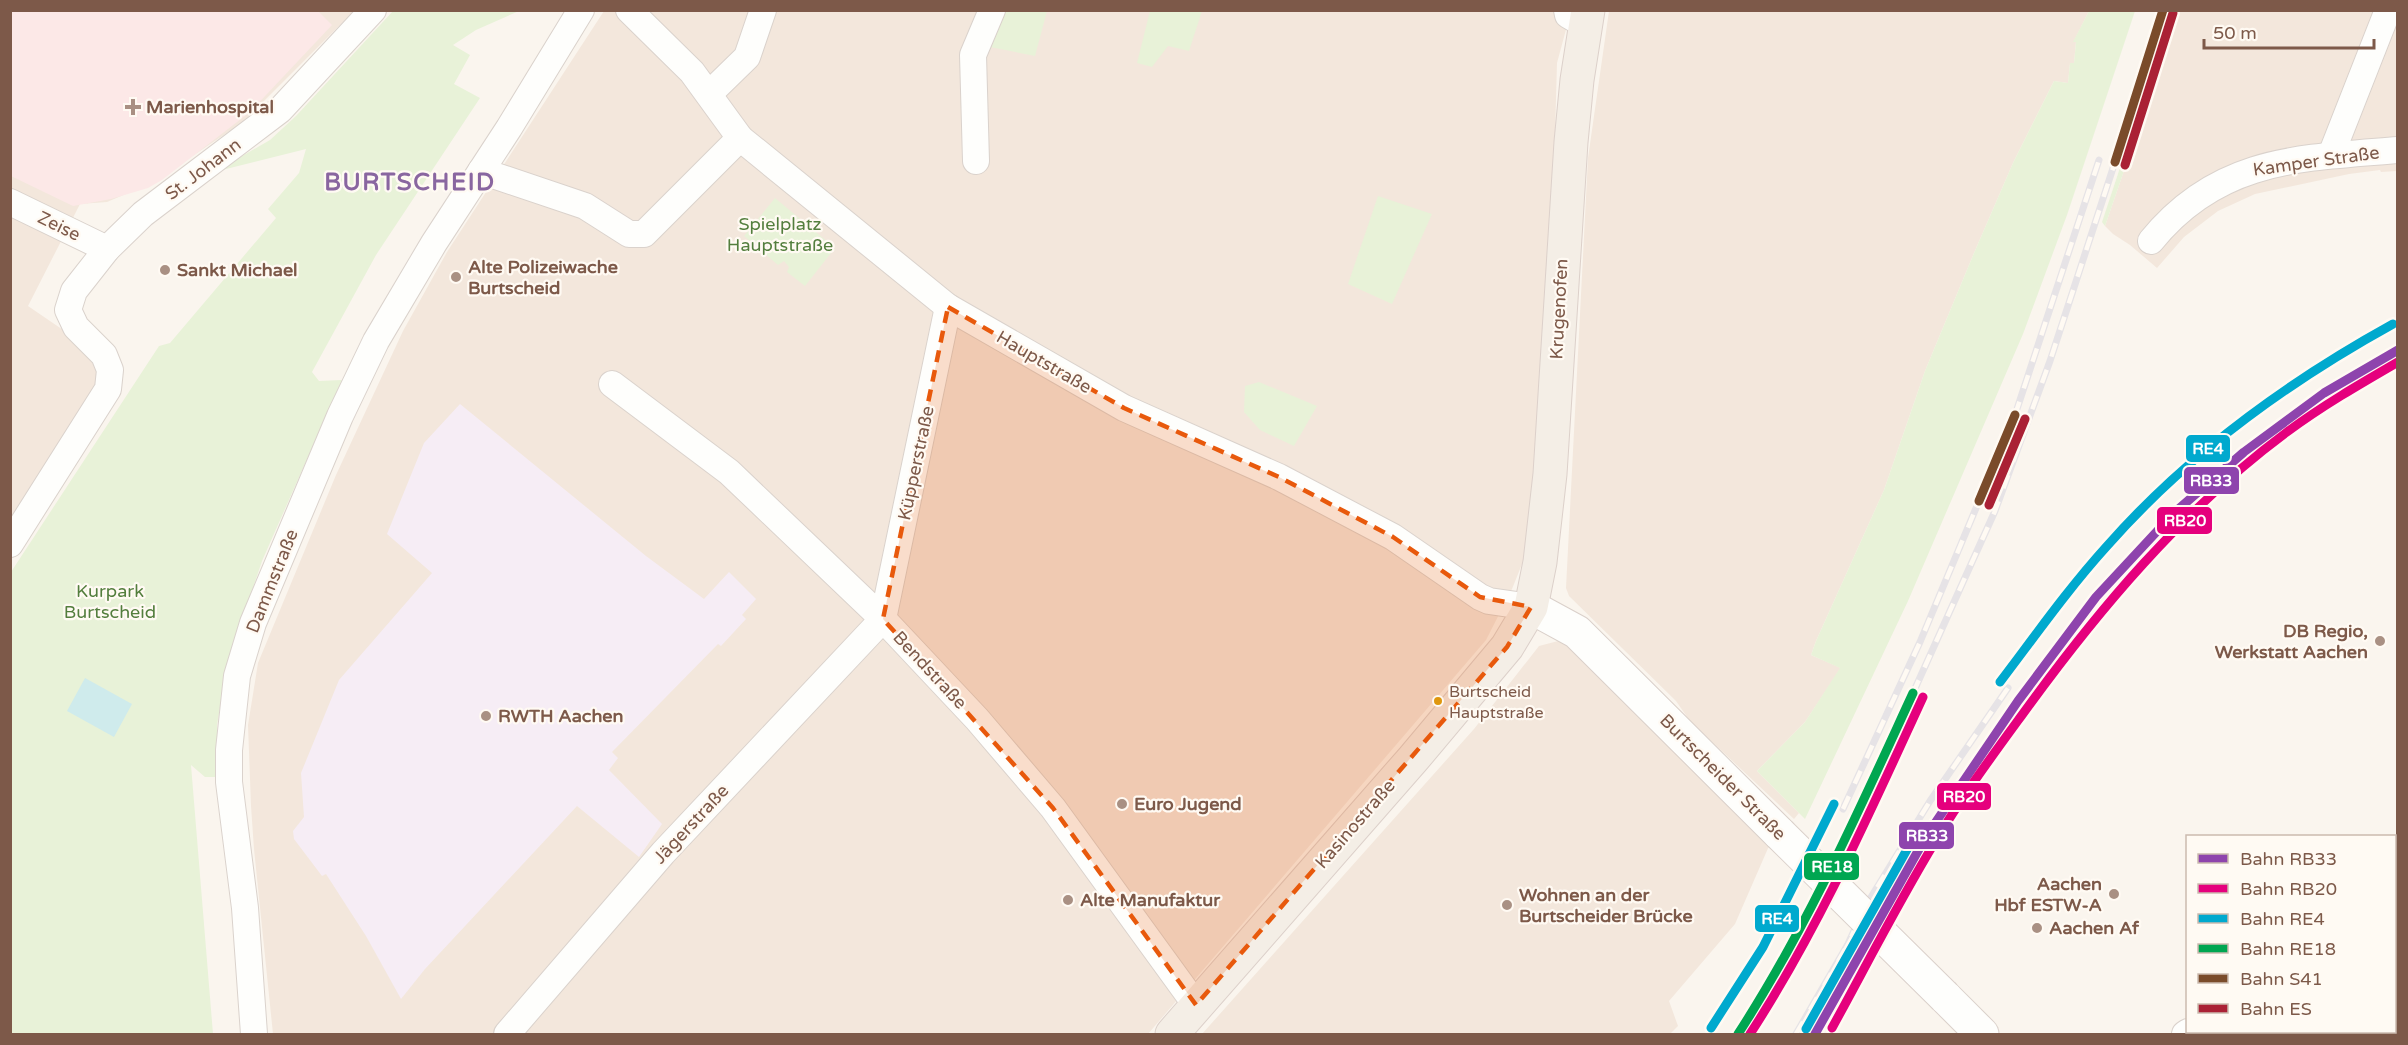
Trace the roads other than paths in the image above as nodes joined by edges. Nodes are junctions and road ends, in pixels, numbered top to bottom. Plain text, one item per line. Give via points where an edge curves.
1 (373, 10) edge
2 (581, 10) edge
3 (629, 10) edge
4 (763, 10) edge
5 (992, 10) edge
6 (2388, 10) edge
7 (1580, 15) edge
8 (709, 93) junction
9 (740, 138) junction
10 (2397, 150) edge
11 (2331, 155) junction
12 (976, 161) dead end
13 (481, 171) junction
14 (10, 202) edge
15 (2151, 241) dead end
16 (107, 249) junction
17 (948, 307) junction
18 (612, 384) dead end
19 (10, 544) edge
20 (1531, 607) junction
21 (883, 620) junction
22 (1196, 1005) junction
23 (254, 1035) edge
24 (507, 1035) edge
25 (1172, 1035) edge
26 (1982, 1035) edge

1 - 16 street, St. Johann via 280,110 143,214
2 - 13 street, Dammstraße
3 - 8 street, Hauptstraße
4 - 8 street via 747,57
5 - 12 street via 974,55
6 - 11 street
7 - 20 main road, Krugenofen via 1550,474
8 - 9 street, Hauptstraße
9 - 13 street via 644,234 630,234 585,206
9 - 17 street, Hauptstraße
10 - 11 street, Kamper Straße
11 - 15 street, Kamper Straße via 2243,172 2188,203
13 - 23 street, Dammstraße via 401,297 344,407 253,623 237,676 229,782 245,908
14 - 16 street, Zeise
16 - 19 street, St. Johann via 74,291 68,310 76,327 104,355 110,370 108,389
17 - 20 street, Hauptstraße via 1124,408 1278,477 1393,537 1480,597
17 - 21 street, Küpperstraße
18 - 21 street, Bendstraße via 729,472
20 - 22 main road, Kasinostraße via 1507,647 1413,759
20 - 26 main road, Burtscheider Straße, bridge via 1577,632
21 - 22 street, Bendstraße via 1053,808
21 - 24 street, Jägerstraße via 663,853
22 - 25 main road, Kasinostraße

